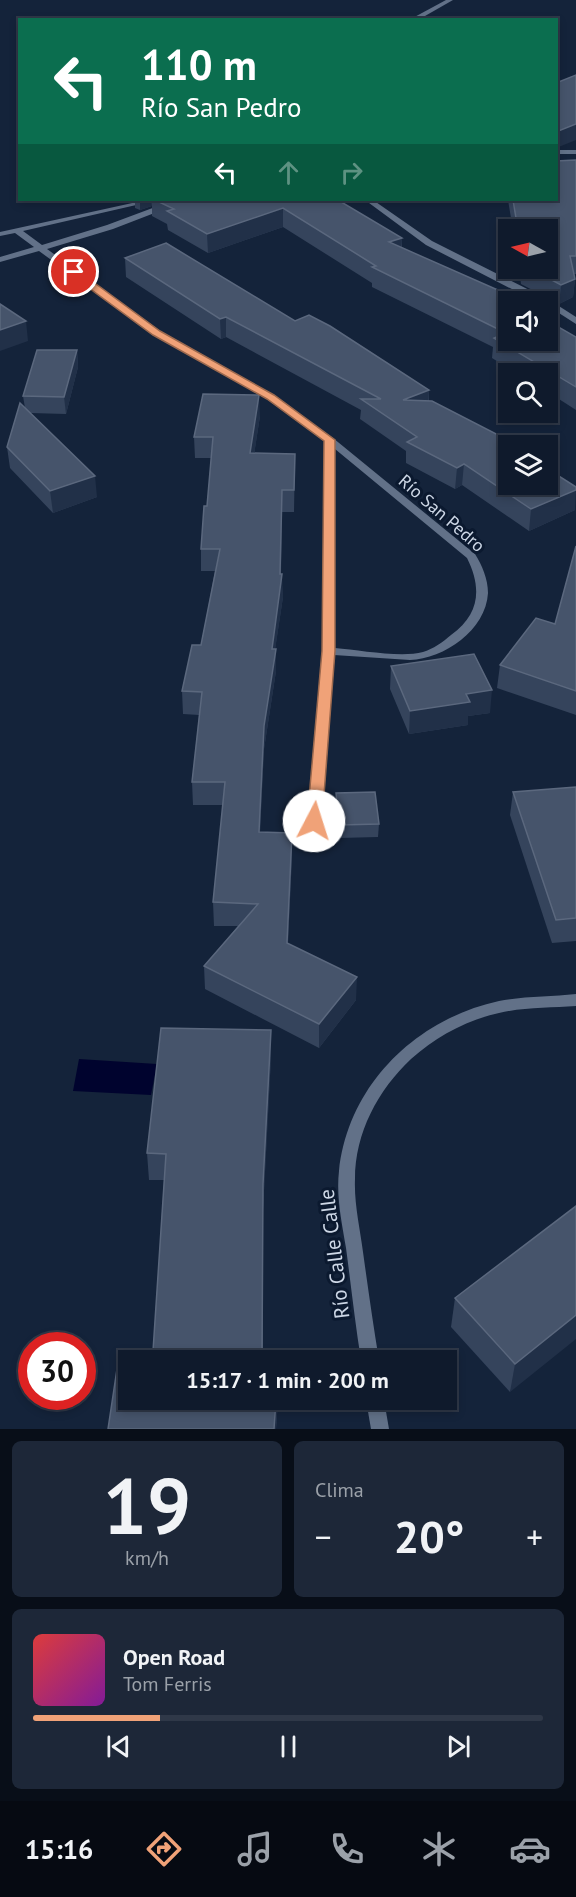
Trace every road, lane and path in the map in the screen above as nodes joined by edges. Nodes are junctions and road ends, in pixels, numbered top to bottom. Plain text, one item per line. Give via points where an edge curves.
1 (450, 0) edge
2 (416, 18) edge
3 (558, 152) edge
4 (576, 152) edge
5 (149, 201) edge
6 (177, 201) edge
7 (370, 201) edge
8 (16, 230) junction
9 (0, 234) edge
10 (40, 247) junction
11 (0, 260) edge
12 (524, 291) edge
13 (558, 310) edge
14 (576, 321) edge
15 (330, 440) junction
16 (329, 651) junction
17 (314, 821) dead end
18 (576, 1000) edge
19 (369, 1350) edge
20 (377, 1410) edge
21 (380, 1429) edge

1 - 2 street
3 - 4 street
5 - 8 street
6 - 10 street via 110,227
7 - 12 street via 429,243
8 - 9 street
8 - 10 street, Río San Pedro
10 - 11 street
10 - 15 street, Río San Pedro via 157,333 270,397
13 - 14 street
15 - 16 street
15 - 16 street, Río San Pedro via 471,556 483,584 480,607 469,626 423,656
16 - 17 street
18 - 19 street, Río Calle Calle via 500,1007 435,1032 384,1076 366,1104 353,1136 347,1170 348,1207
20 - 21 street

